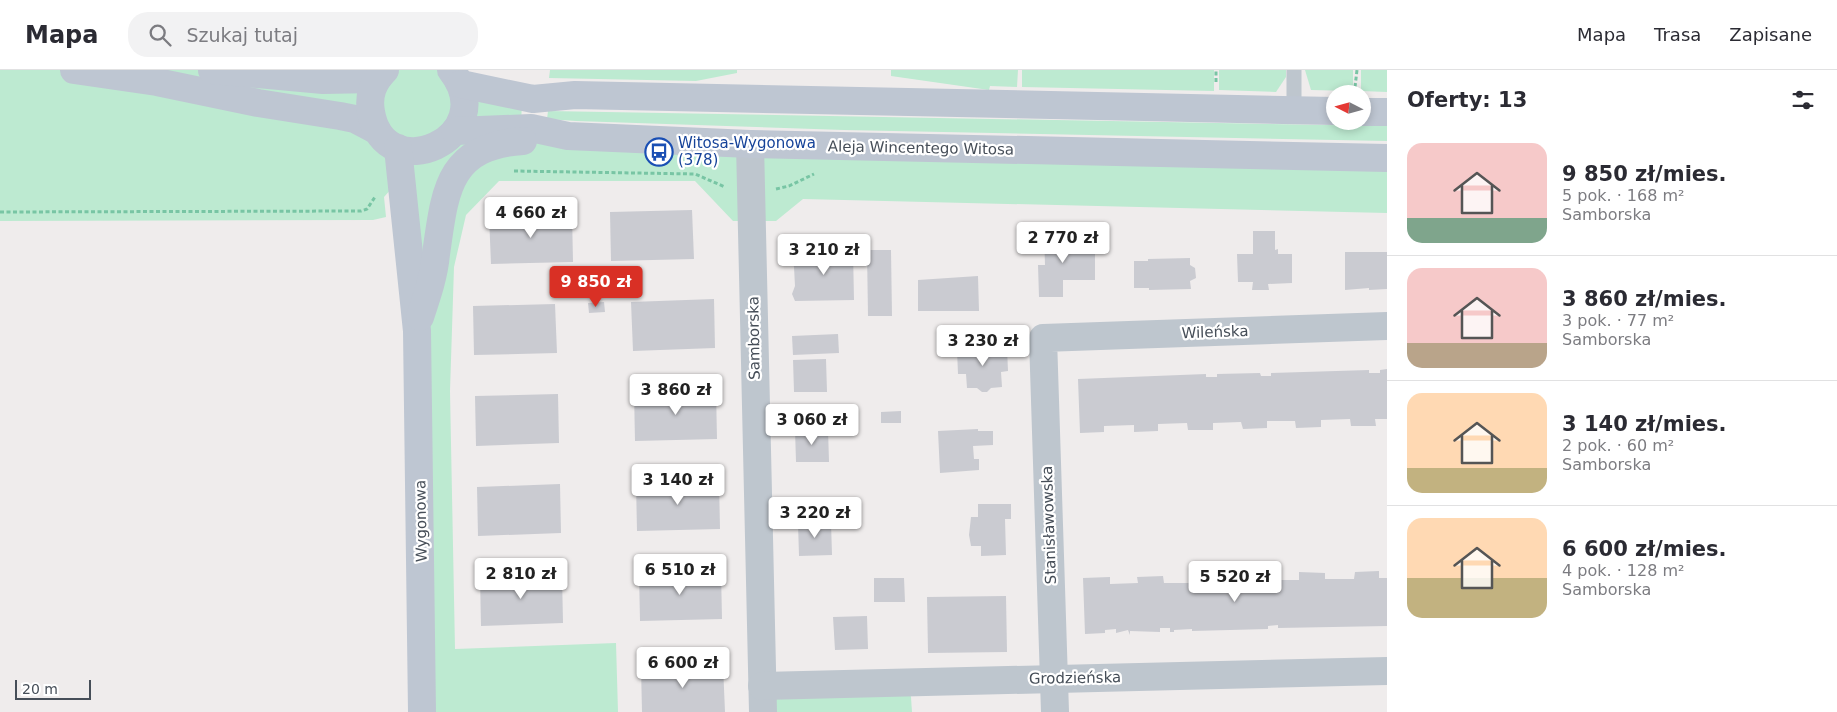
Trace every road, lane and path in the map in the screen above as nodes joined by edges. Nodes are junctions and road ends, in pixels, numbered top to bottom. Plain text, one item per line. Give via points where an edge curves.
1 (74, 70) edge
2 (212, 70) edge
3 (494, 70) edge
4 (1216, 70) edge
5 (1294, 70) edge
6 (1357, 70) edge
7 (380, 74) edge
8 (456, 77) edge
9 (1358, 85) edge
10 (1216, 88) dead end
11 (575, 95) junction
12 (1371, 106) edge
13 (1294, 110) junction
14 (1326, 111) edge
15 (1387, 112) edge
16 (376, 130) junction
17 (450, 136) junction
18 (568, 136) junction
19 (750, 144) junction
20 (398, 148) junction
21 (1387, 158) edge
22 (511, 171) dead end
23 (730, 188) dead end
24 (377, 195) dead end
25 (0, 212) edge
26 (1387, 326) edge
27 (417, 331) junction
28 (1043, 338) joint
29 (1387, 671) edge
30 (1054, 679) junction
31 (763, 699) edge
32 (422, 712) edge
33 (1055, 712) edge

1 - 16 street via 340,116
2 - 7 street via 323,80
3 - 11 street via 515,83
4 - 10 path
5 - 13 lane
6 - 9 path
7 - 16 street via 370,96
8 - 11 street via 533,99
8 - 17 street, Wygonowa via 464,102 462,116
11 - 13 street
12 - 15 street
13 - 14 street
16 - 20 street
17 - 18 street, Aleja Wincentego Witosa via 531,128
17 - 20 street via 435,148
17 - 27 street, Wygonowa via 435,161 429,191
18 - 19 street, Aleja Wincentego Witosa
18 - 27 street via 509,142 475,155 459,167 449,184 442,211 432,277
19 - 21 street, Aleja Wincentego Witosa
19 - 31 street, Samborska
20 - 27 street, Wygonowa
22 - 23 path via 695,174
24 - 25 path via 367,209 361,211
26 - 28 street, Wileńska
27 - 32 street, Wygonowa
28 - 30 street, Stanisławowska
29 - 30 street, Grodzieńska
30 - 31 street, Grodzieńska
30 - 33 street, Stanisławowska

